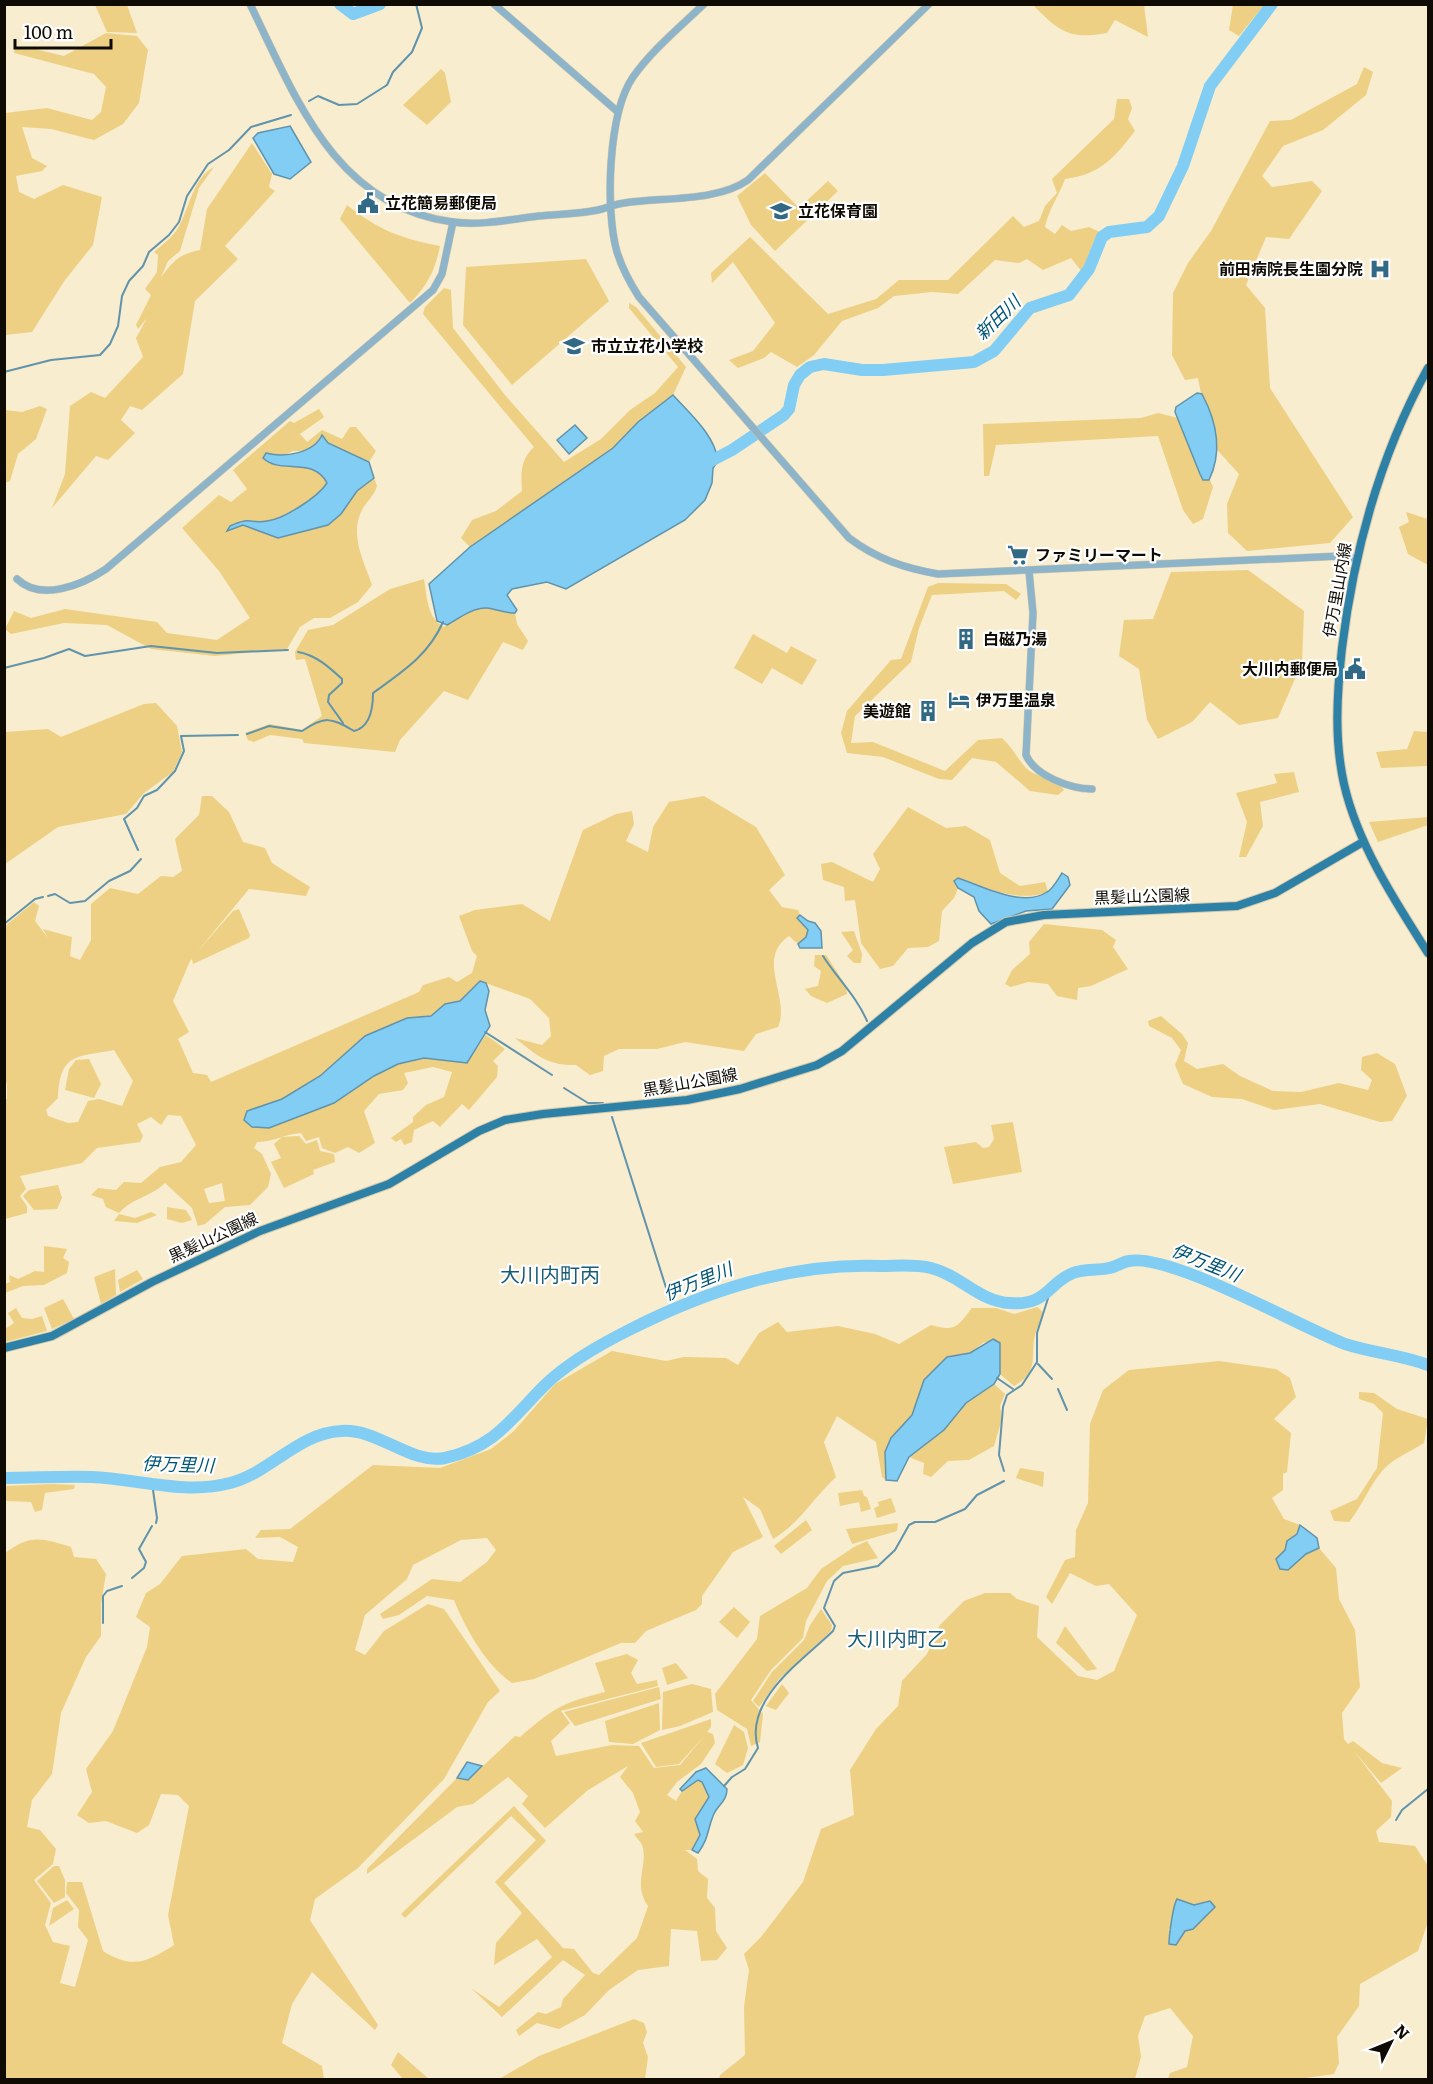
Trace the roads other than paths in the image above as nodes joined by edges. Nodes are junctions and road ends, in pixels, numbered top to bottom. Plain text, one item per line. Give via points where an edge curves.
1 (250, 4) edge
2 (494, 4) edge
3 (704, 4) edge
4 (929, 4) edge
5 (618, 112) junction
6 (612, 206) junction
7 (453, 222) junction
8 (1428, 368) edge
9 (1356, 559) junction
10 (1029, 571) junction
11 (17, 579) dead end
12 (1092, 789) dead end
13 (1364, 842) junction
14 (1428, 953) edge
15 (4, 1348) edge

1 - 7 street via 312,127 339,162 378,195
2 - 5 street
3 - 5 street via 632,78
4 - 6 street via 738,187
5 - 6 street via 613,143
6 - 7 street via 503,220
6 - 10 street via 617,251 639,297 849,538 880,558 908,569 938,574
7 - 11 street via 442,274 433,290 106,569 76,585 51,590 32,589
8 - 9 main road, 伊万里山内線 via 1387,455
9 - 10 street via 1341,556
9 - 13 main road, 伊万里山内線 via 1340,668 1337,730 1344,785
10 - 12 street via 1033,614 1026,755 1040,772 1080,789
13 - 14 main road, 伊万里山内線
13 - 15 main road, 黒髪山公園線 via 1275,893 1237,906 1044,915 1006,922 972,943 842,1051 817,1065 740,1089 687,1100 530,1116 493,1125 388,1184 260,1231 152,1282 52,1336

